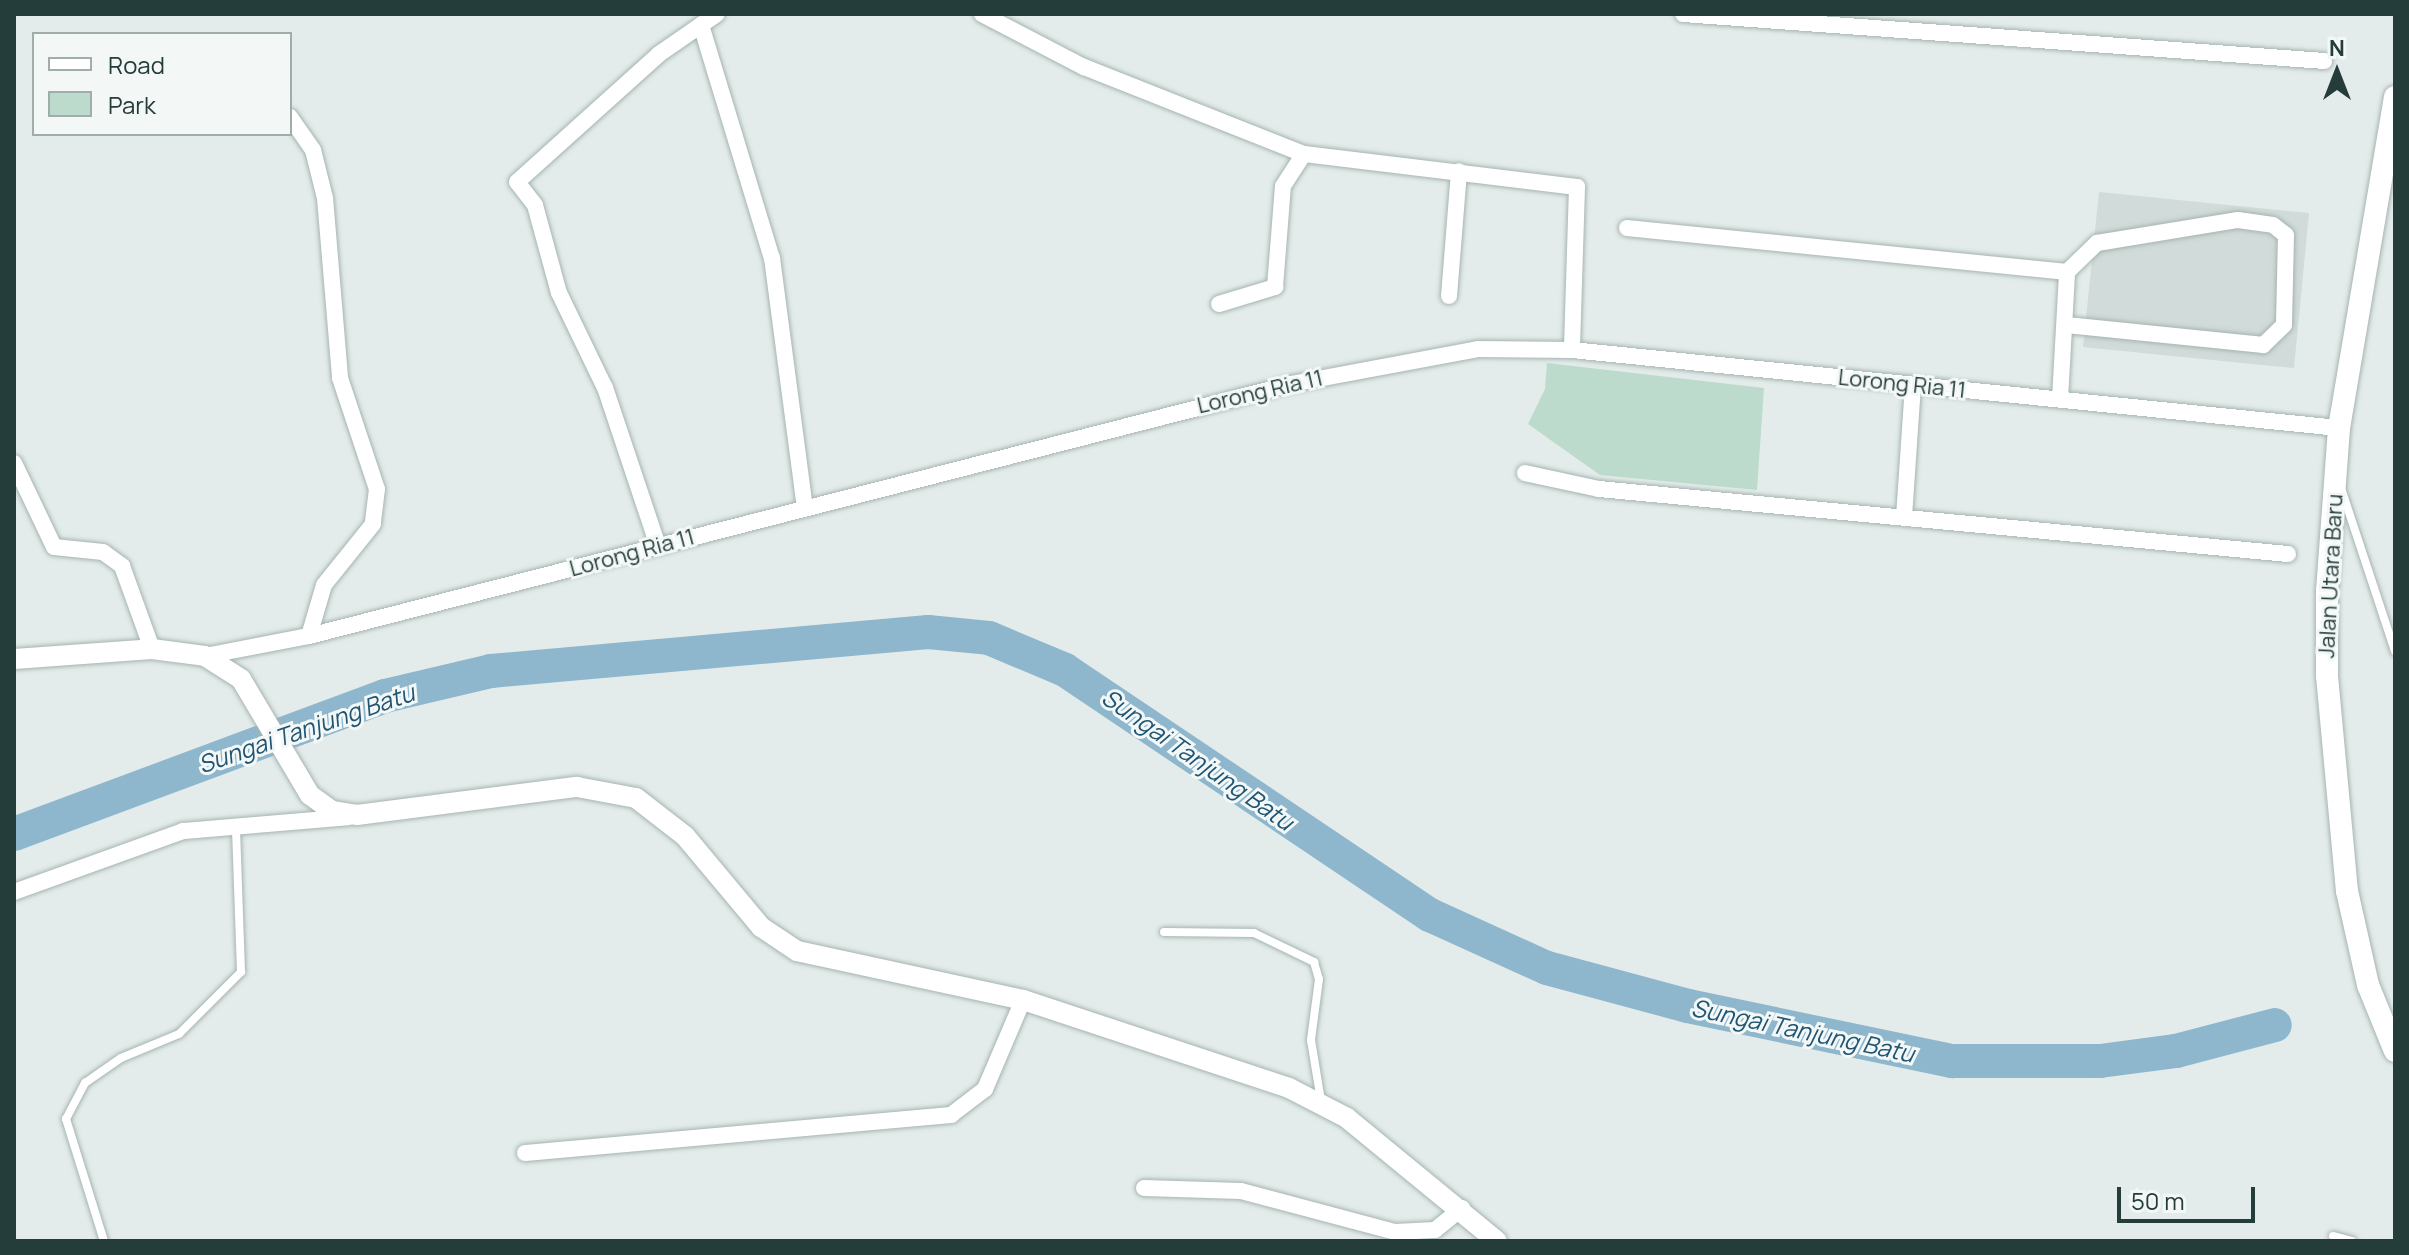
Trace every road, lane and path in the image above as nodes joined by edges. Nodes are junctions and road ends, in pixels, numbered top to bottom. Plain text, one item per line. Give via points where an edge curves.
1 (717, 14) edge
2 (982, 14) edge
3 (1683, 14) edge
4 (1792, 18) edge
5 (701, 25) junction
6 (2324, 61) dead end
7 (2395, 97) edge
8 (292, 120) edge
9 (1304, 154) junction
10 (1459, 171) junction
11 (1627, 228) dead end
12 (2067, 272) junction
13 (1449, 296) dead end
14 (1219, 304) dead end
15 (2067, 325) junction
16 (1572, 350) junction
17 (1913, 386) junction
18 (2060, 399) junction
19 (2339, 428) junction
20 (14, 463) edge
21 (2336, 471) junction
22 (1525, 473) dead end
23 (805, 507) junction
24 (1904, 517) junction
25 (658, 546) junction
26 (2288, 554) dead end
27 (309, 636) junction
28 (152, 649) junction
29 (2395, 651) edge
30 (205, 656) junction
31 (14, 659) edge
32 (357, 815) junction
33 (236, 825) junction
34 (14, 892) edge
35 (1164, 932) dead end
36 (1023, 1000) junction
37 (2395, 1051) edge
38 (1321, 1103) junction
39 (525, 1153) dead end
40 (1144, 1188) dead end
41 (1462, 1208) junction
42 (2333, 1236) dead end
43 (104, 1241) edge
44 (1497, 1241) edge
45 (2352, 1241) edge

1 - 5 street
2 - 9 street via 1097,73
3 - 4 street
4 - 6 street
5 - 23 street via 772,258
5 - 25 street via 517,182 535,205 559,293 605,388
7 - 19 main road, Jalan Utara Baru
8 - 27 street via 313,150 325,198 340,378 377,489 373,524 324,585
9 - 10 street
9 - 14 street via 1283,186 1275,287
10 - 13 street
10 - 16 street via 1577,187
11 - 12 street
12 - 15 street
12 - 15 street via 2114,236 2238,220 2273,225 2286,235 2284,325 2263,345
15 - 18 street
16 - 17 street, Lorong Ria 11
16 - 23 street, Lorong Ria 11 via 1409,358
17 - 18 street, Lorong Ria 11
17 - 24 street
18 - 19 street, Lorong Ria 11
19 - 21 main road, Jalan Utara Baru
20 - 28 street via 35,517 54,547 115,558
21 - 29 lane
21 - 37 main road, Jalan Utara Baru via 2327,590 2336,790 2359,945
22 - 24 street via 1599,489
23 - 25 street, Lorong Ria 11
24 - 26 street
25 - 27 street, Lorong Ria 11
27 - 30 street, Lorong Ria 11
28 - 30 street
28 - 31 street
30 - 32 street via 241,679 319,806
32 - 33 street via 286,828
32 - 36 street via 577,787 636,798 685,836 761,927 797,951
33 - 34 street via 163,837
33 - 43 lane via 241,972 179,1034 121,1058 85,1083 66,1119
35 - 38 lane via 1254,933 1314,962 1319,979 1311,1040
36 - 38 street
36 - 39 street via 985,1089 951,1115
38 - 41 street
40 - 41 street via 1241,1191 1395,1232 1435,1230
41 - 44 street
42 - 45 lane

